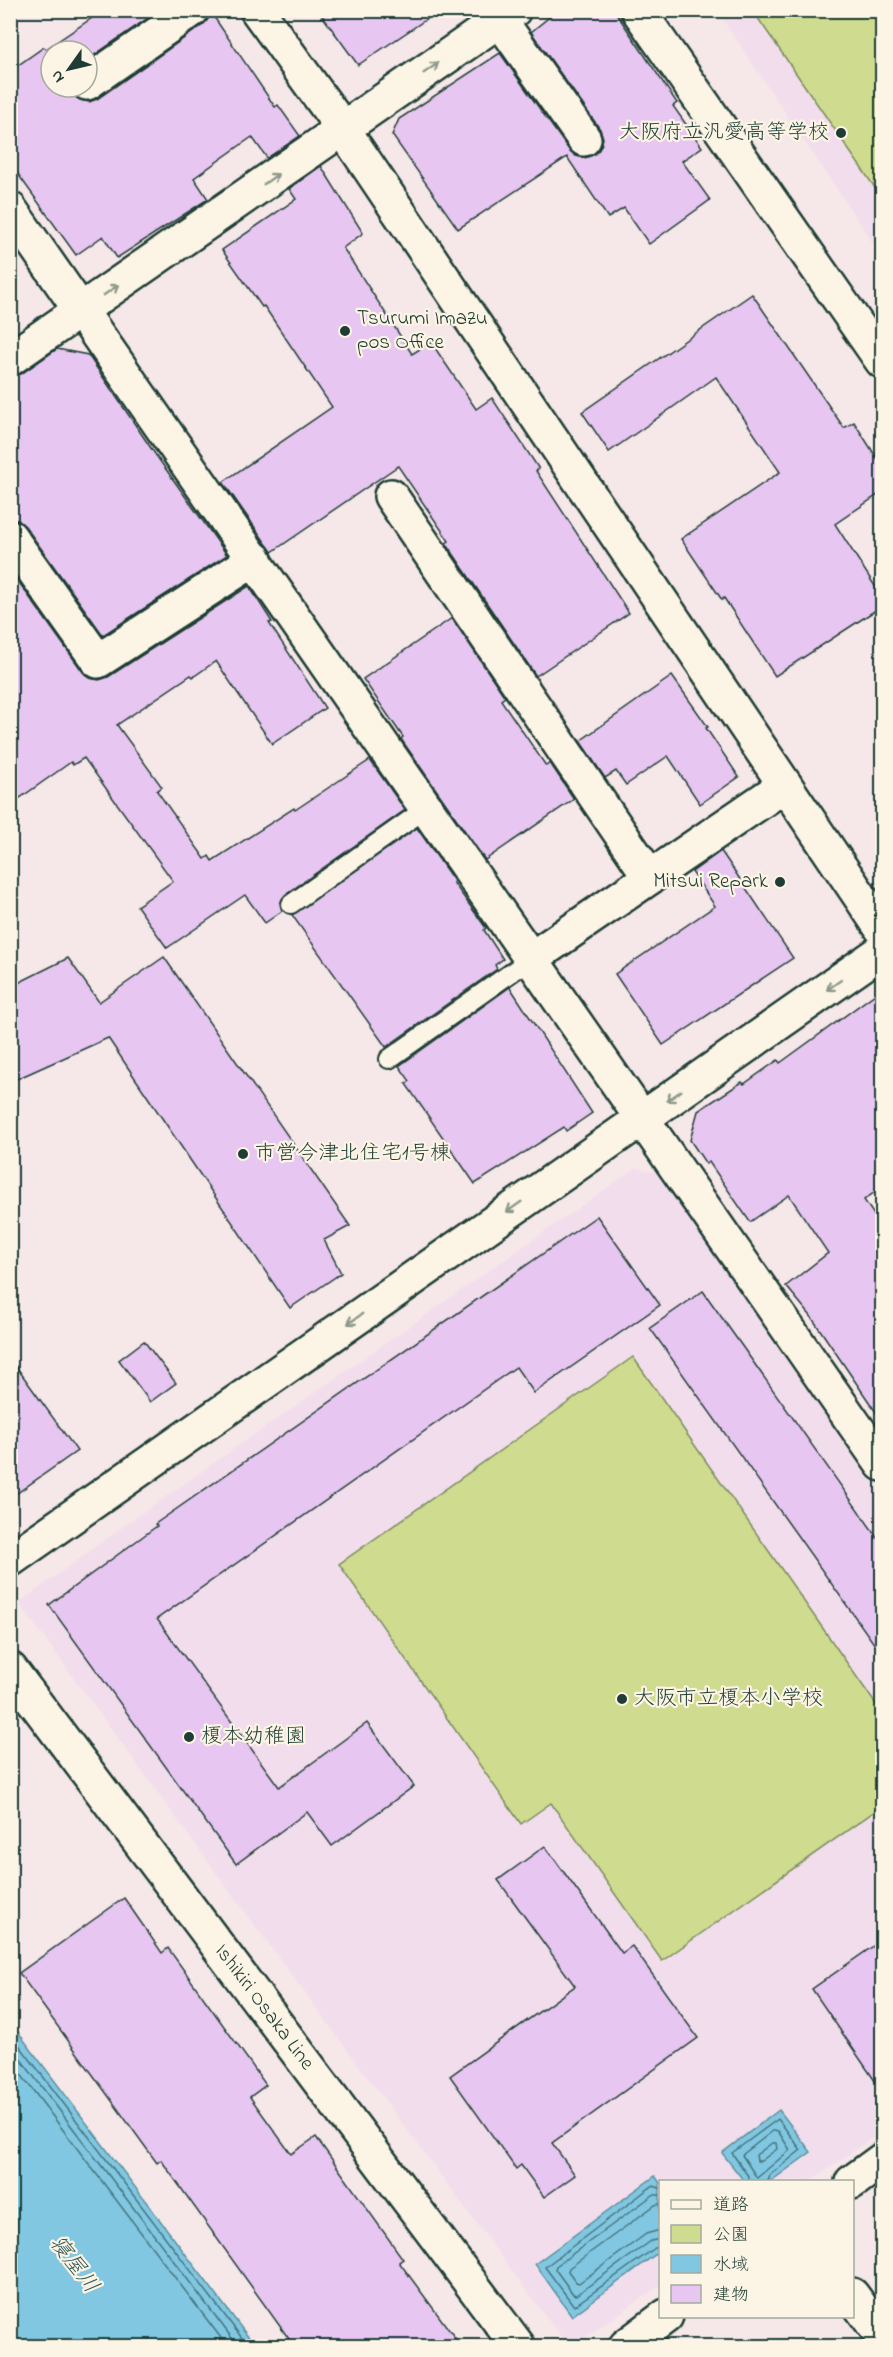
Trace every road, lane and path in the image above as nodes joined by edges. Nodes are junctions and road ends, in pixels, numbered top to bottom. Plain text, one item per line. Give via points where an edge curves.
1 (192, 10) edge
2 (257, 10) edge
3 (638, 10) edge
4 (507, 15) edge
5 (99, 74) edge
6 (343, 129) junction
7 (584, 139) dead end
8 (10, 208) edge
9 (82, 310) junction
10 (10, 359) edge
11 (882, 361) edge
12 (391, 496) dead end
13 (10, 537) edge
14 (255, 559) junction
15 (785, 785) junction
16 (428, 807) junction
17 (650, 877) junction
18 (291, 904) dead end
19 (882, 929) edge
20 (882, 951) edge
21 (532, 958) junction
22 (389, 1059) dead end
23 (643, 1117) junction
24 (882, 1464) edge
25 (10, 1560) edge
26 (10, 1669) edge
27 (882, 2160) edge
28 (853, 2180) edge
29 (854, 2298) edge
30 (663, 2318) edge
31 (882, 2336) edge
32 (518, 2346) edge
33 (626, 2346) edge

1 - 5 street
2 - 6 street
3 - 11 street
6 -> 4 street
4 - 7 street
9 -> 6 street
6 - 15 street
8 - 9 street
9 - 10 street
9 - 14 street
12 - 17 street
13 - 14 street via 98,661
14 - 16 street
15 - 17 street
15 - 19 street
16 - 18 lane
16 - 21 street
17 - 21 street
20 -> 23 street
21 - 22 lane
21 - 23 street
23 - 24 street
23 -> 25 street
26 - 32 street, Ishikiri Osaka Line
27 - 28 street
29 - 31 street
30 - 33 street

